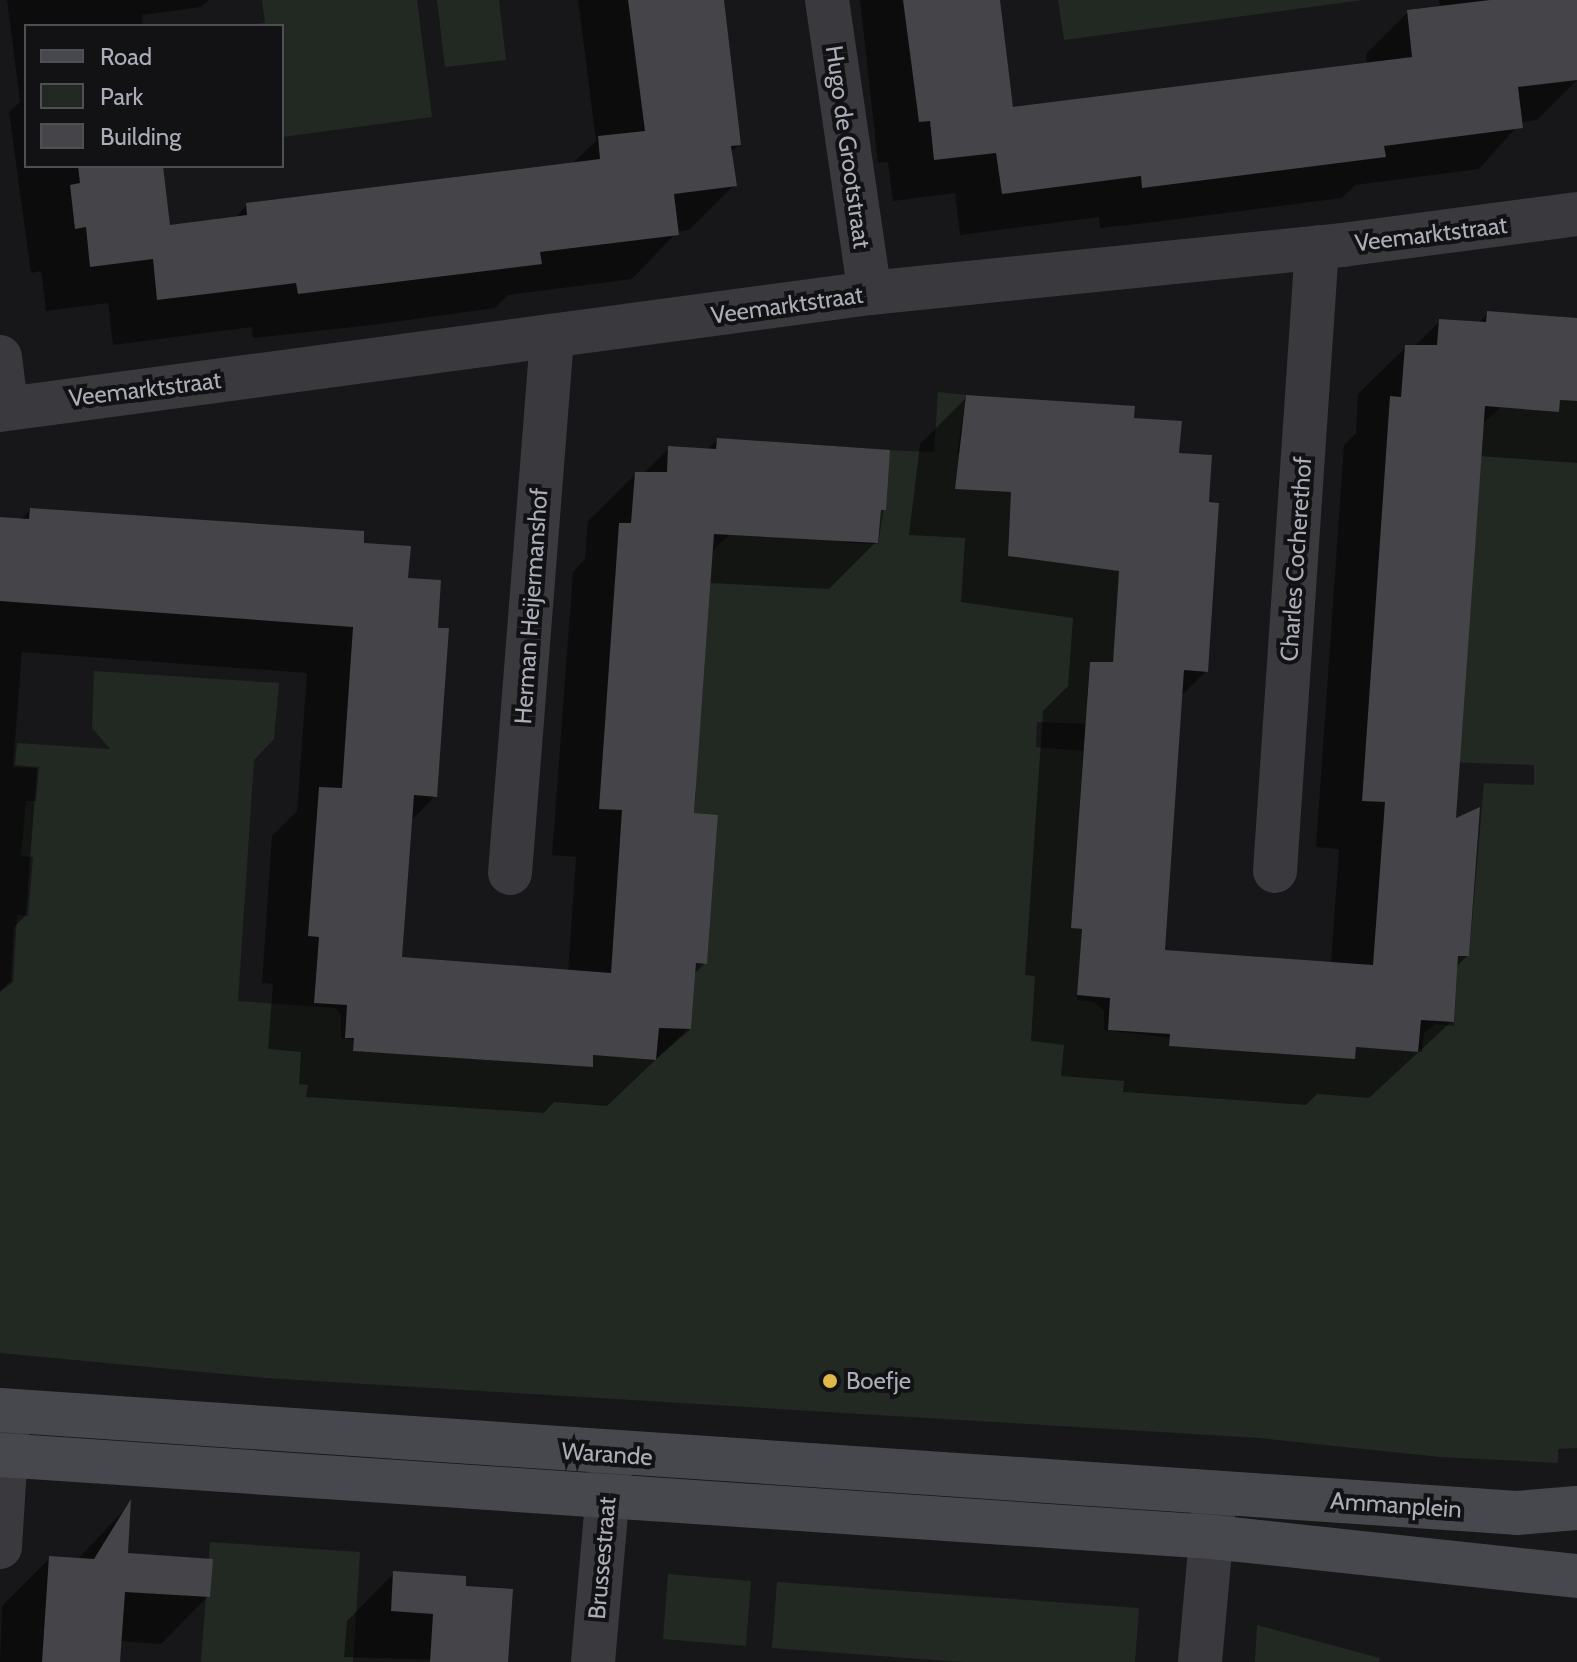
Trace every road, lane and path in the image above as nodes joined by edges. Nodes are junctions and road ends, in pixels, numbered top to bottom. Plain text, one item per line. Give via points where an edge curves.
1 (827, 0) edge
2 (1577, 214) edge
3 (1317, 247) junction
4 (870, 293) junction
5 (552, 338) junction
6 (0, 357) edge
7 (3, 408) edge
8 (1275, 871) dead end
9 (510, 873) dead end
10 (4, 1410) edge
11 (3, 1455) edge
12 (612, 1455) junction
13 (1215, 1493) junction
14 (607, 1498) junction
15 (1577, 1508) edge
16 (1212, 1537) junction
17 (0, 1547) edge
18 (1575, 1578) edge
19 (593, 1662) edge
20 (1200, 1662) edge

1 - 4 street, Hugo de Grootstraat
2 - 3 street, Veemarktstraat
3 - 4 street, Veemarktstraat
3 - 8 street, Charles Cocherethof
4 - 5 street, Veemarktstraat
5 - 7 street, Veemarktstraat
5 - 9 street, Herman Heijermanshof
6 - 7 street
10 - 11 street
10 - 12 street, Warande
11 - 14 street, Warande
11 - 17 street
12 - 13 street, Warande
12 - 14 street, Brussestraat
13 - 15 street, Ammanplein via 1517,1513
13 - 16 street
14 - 16 street, Warande
14 - 19 street, Brussestraat
16 - 18 street, Ammanplein
16 - 20 street

